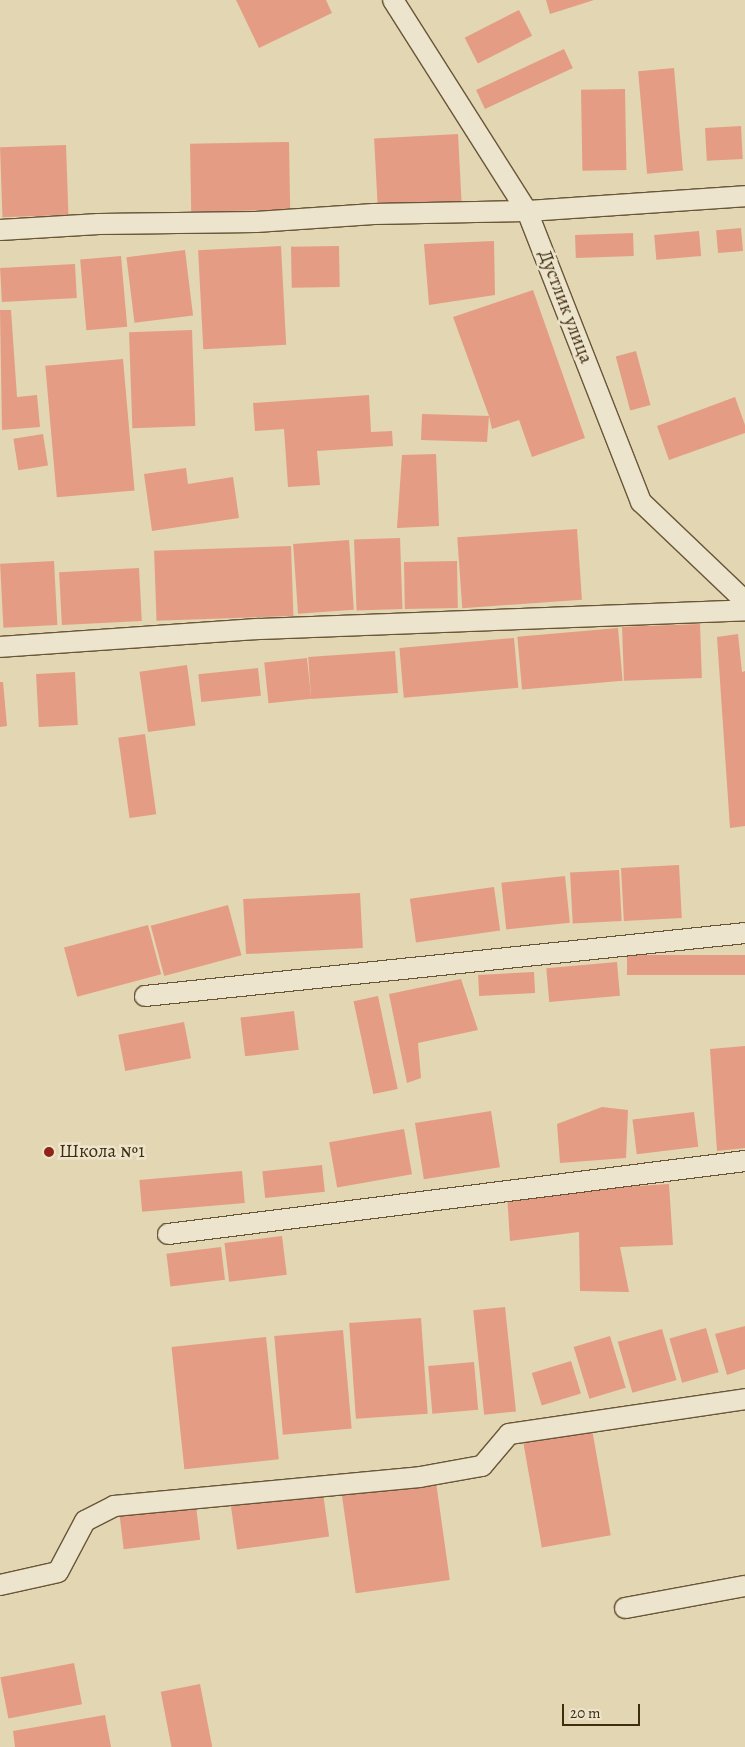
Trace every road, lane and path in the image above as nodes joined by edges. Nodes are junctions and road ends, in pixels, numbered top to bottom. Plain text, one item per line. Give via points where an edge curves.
1 (392, 0) edge
2 (745, 196) edge
3 (527, 211) junction
4 (0, 230) edge
5 (745, 602) edge
6 (745, 610) edge
7 (0, 647) edge
8 (745, 933) edge
9 (145, 996) dead end
10 (745, 1161) edge
11 (168, 1234) dead end
12 (745, 1399) edge
13 (0, 1585) edge
14 (745, 1586) edge
15 (625, 1608) dead end

1 - 3 street, Дустлик улица
2 - 3 street
3 - 4 street via 374,214 256,222 99,224
3 - 5 street, Дустлик улица via 641,502
6 - 7 street via 257,629
8 - 9 street
10 - 11 street
12 - 13 street via 509,1434 482,1466 420,1477 114,1506 86,1521 58,1572
14 - 15 street

